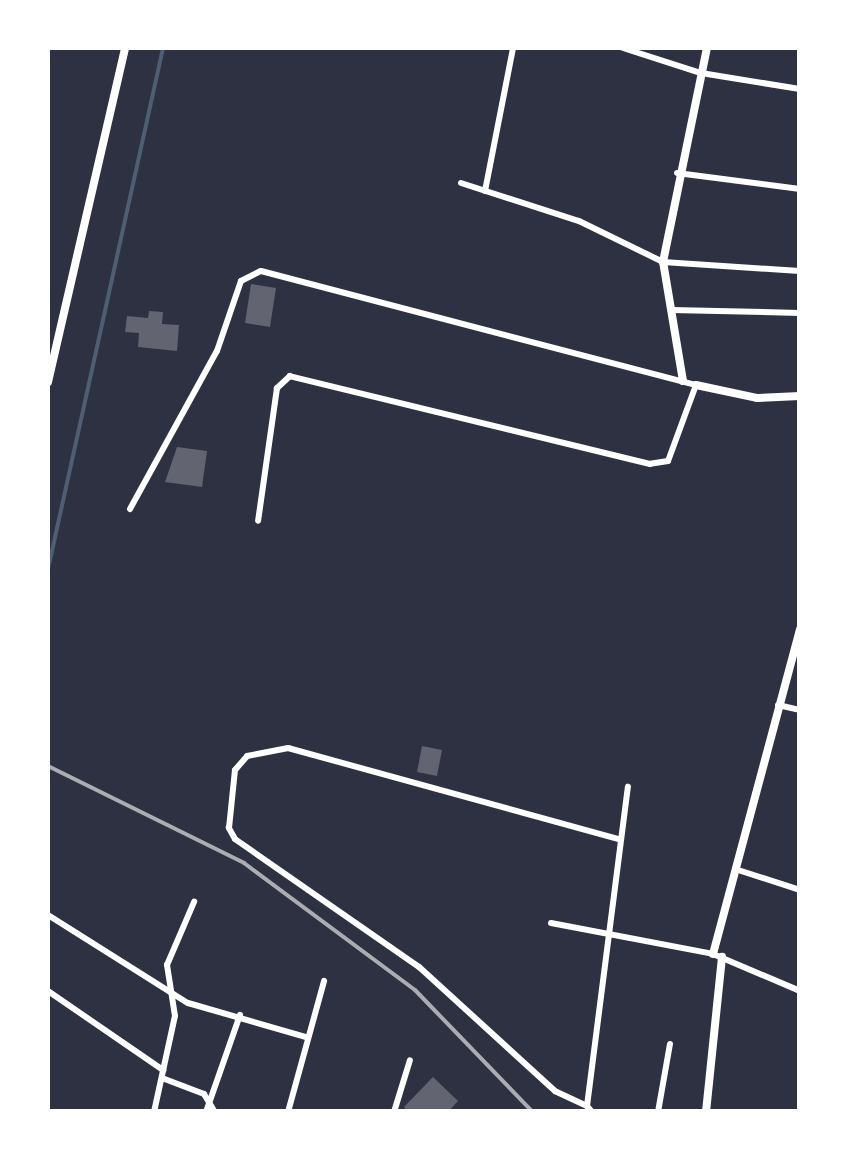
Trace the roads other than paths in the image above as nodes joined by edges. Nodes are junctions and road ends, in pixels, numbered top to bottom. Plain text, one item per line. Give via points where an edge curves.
1 (125, 48) edge
2 (512, 48) edge
3 (623, 48) edge
4 (707, 48) edge
5 (701, 73) junction
6 (800, 89) edge
7 (676, 173) junction
8 (460, 183) dead end
9 (800, 189) edge
10 (485, 191) junction
11 (663, 262) junction
12 (800, 271) edge
13 (671, 310) junction
14 (800, 313) edge
15 (683, 380) junction
16 (48, 382) edge
17 (696, 385) junction
18 (800, 396) edge
19 (130, 510) dead end
20 (258, 522) dead end
21 (800, 629) edge
22 (777, 704) junction
23 (800, 710) edge
24 (628, 787) dead end
25 (618, 839) junction
26 (734, 869) junction
27 (800, 890) edge
28 (194, 902) dead end
29 (48, 915) edge
30 (551, 923) dead end
31 (611, 936) junction
32 (717, 956) junction
33 (324, 981) dead end
34 (171, 990) junction
35 (800, 991) edge
36 (48, 992) edge
37 (240, 1015) junction
38 (306, 1037) junction
39 (670, 1044) dead end
40 (410, 1060) dead end
41 (162, 1074) junction
42 (208, 1102) junction
43 (590, 1109) edge
44 (154, 1112) edge
45 (206, 1112) edge
46 (215, 1112) edge
47 (288, 1112) edge
48 (394, 1112) edge
49 (658, 1112) edge
50 (706, 1112) edge

1 - 16 street
2 - 10 street
3 - 5 street
4 - 5 street
5 - 6 street
5 - 7 street
7 - 9 street
7 - 11 street
8 - 10 street
10 - 11 street via 579,221
11 - 12 street
11 - 13 street
13 - 14 street
13 - 15 street
15 - 17 street
15 - 19 street via 261,271 241,280 217,350
17 - 18 street via 757,398
17 - 20 street via 668,461 650,464 290,376 277,388
21 - 22 street
22 - 23 street
22 - 26 street
24 - 25 street
25 - 31 street
25 - 43 street via 288,748 247,756 236,770 229,828 235,839 419,967 555,1091
26 - 27 street
26 - 32 street
28 - 34 street via 166,965
29 - 34 street
30 - 31 street
31 - 32 street
31 - 43 street
32 - 35 street
32 - 50 street
33 - 38 street
34 - 37 street via 188,1003
34 - 41 street via 176,1016
36 - 41 street
37 - 38 street
37 - 42 street
38 - 47 street
39 - 49 street
40 - 48 street
41 - 42 street
41 - 44 street
42 - 45 street
42 - 46 street

